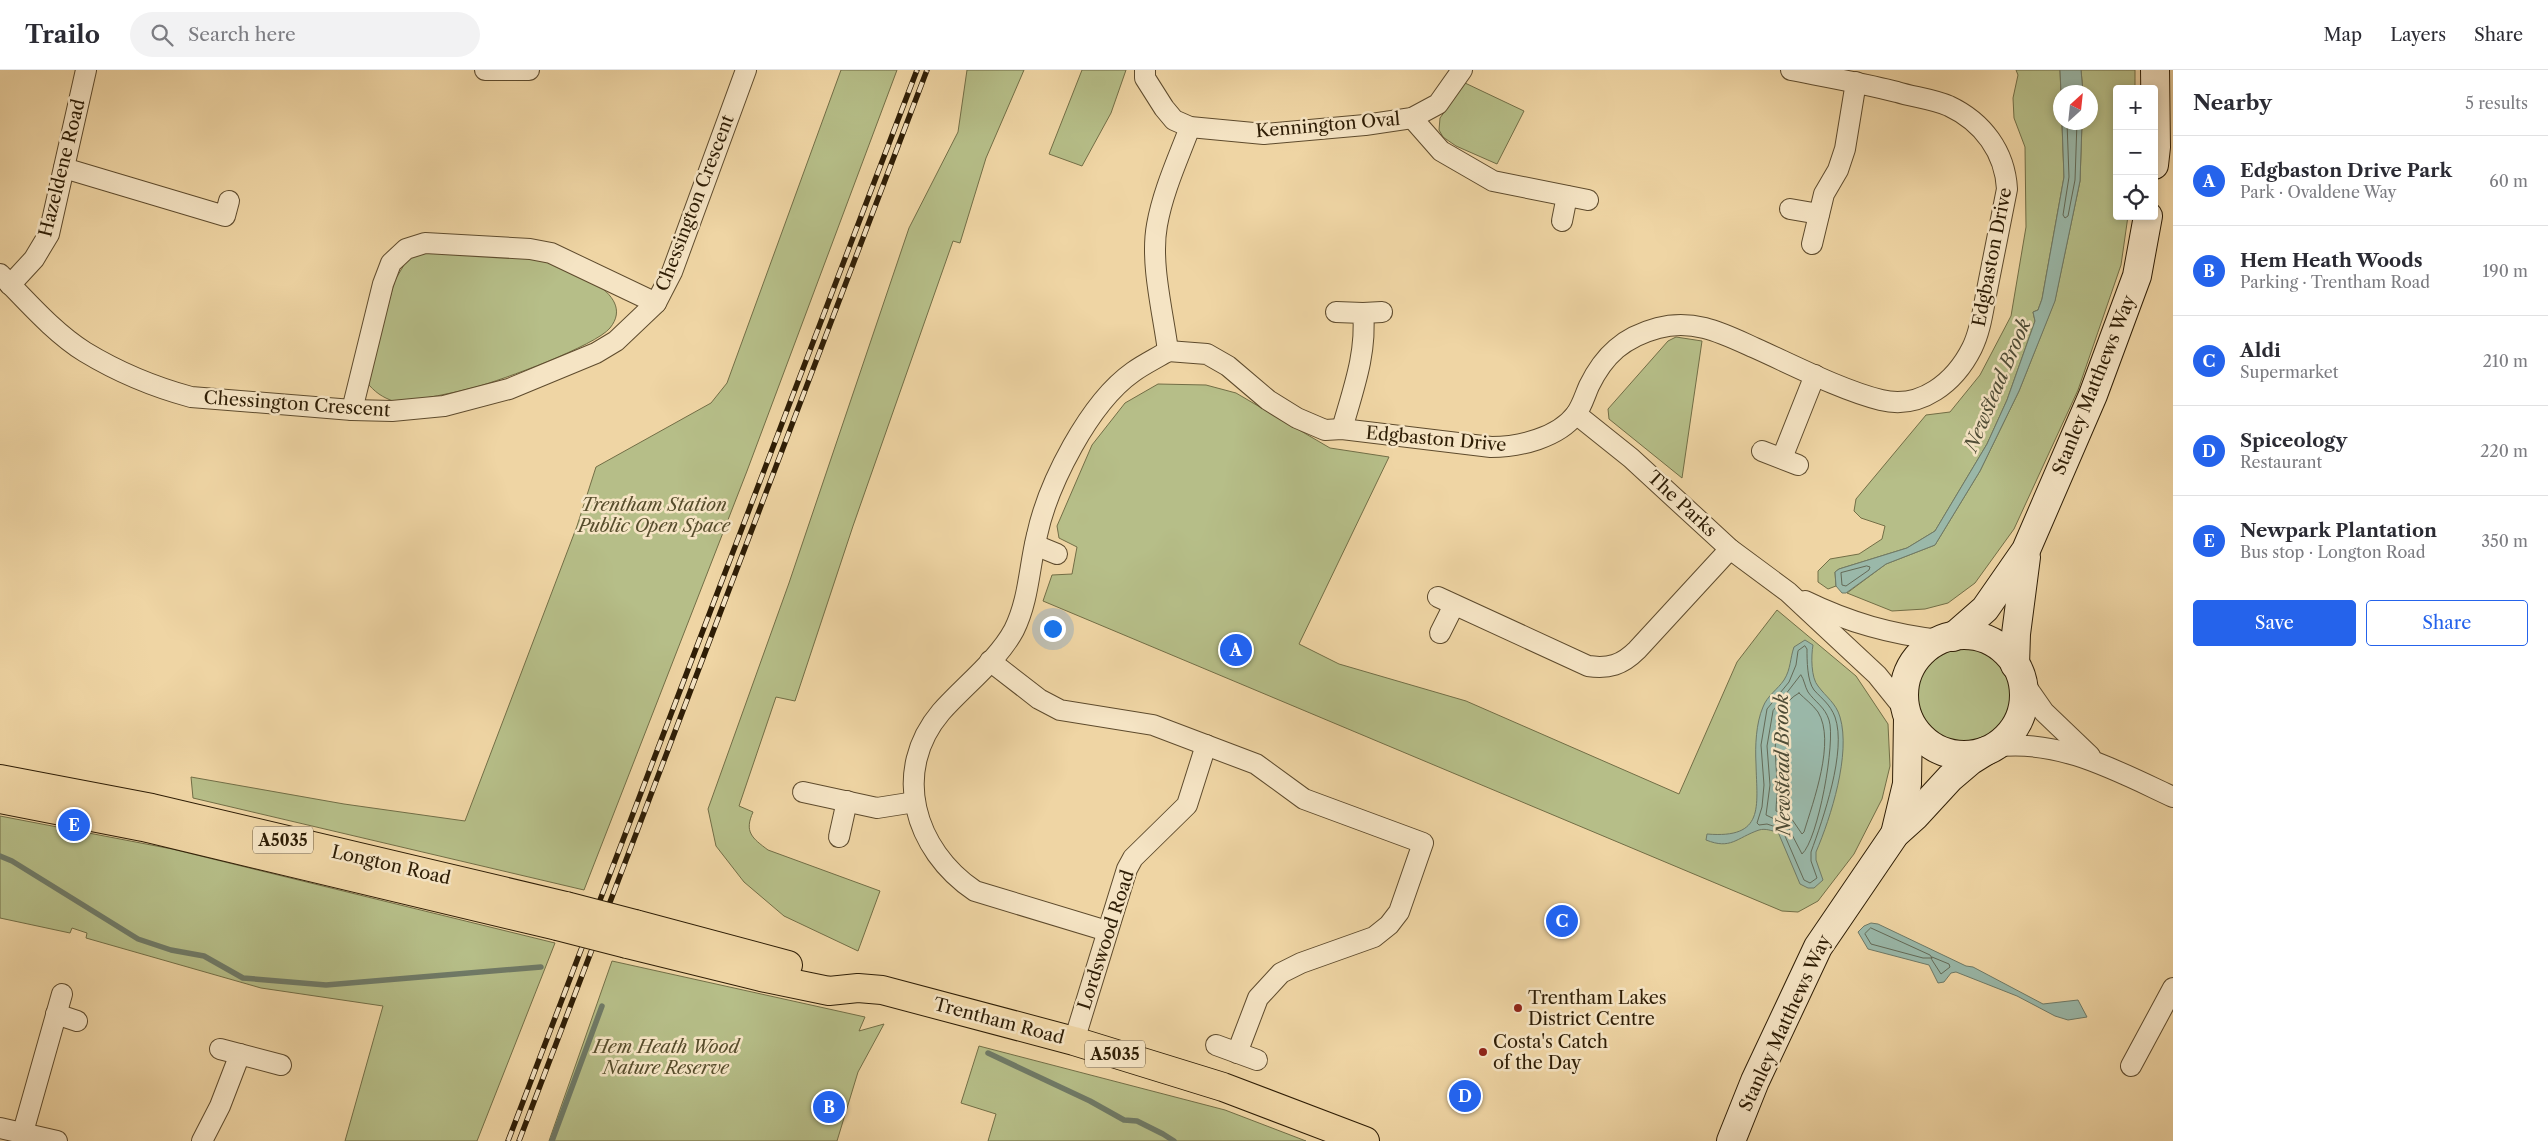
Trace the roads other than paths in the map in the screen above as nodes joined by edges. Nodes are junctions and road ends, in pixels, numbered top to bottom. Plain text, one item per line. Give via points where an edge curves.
1 (86, 70) edge
2 (485, 70) edge
3 (529, 70) edge
4 (746, 70) edge
5 (1145, 70) edge
6 (1462, 70) edge
7 (1791, 70) edge
8 (2155, 70) edge
9 (1856, 82) junction
10 (1412, 118) junction
11 (1190, 127) junction
12 (2156, 130) edge
13 (64, 168) junction
14 (1567, 196) junction
15 (1588, 200) dead end
16 (1790, 208) dead end
17 (1819, 214) junction
18 (225, 215) dead end
19 (2147, 220) edge
20 (1562, 221) dead end
21 (1812, 244) dead end
22 (5, 279) edge
23 (656, 303) junction
24 (1336, 312) dead end
25 (1168, 350) junction
26 (1815, 375) junction
27 (352, 410) junction
28 (1576, 414) junction
29 (1342, 429) junction
30 (1762, 451) dead end
31 (1034, 544) junction
32 (1730, 549) junction
33 (2026, 550) junction
34 (1057, 554) dead end
35 (1788, 592) junction
36 (1440, 633) dead end
37 (1947, 638) junction
38 (990, 660) junction
39 (2018, 672) junction
40 (1907, 714) junction
41 (1206, 745) junction
42 (1990, 749) junction
43 (2099, 764) junction
44 (0, 779) edge
45 (803, 792) dead end
46 (2173, 797) edge
47 (0, 800) edge
48 (848, 801) junction
49 (915, 802) junction
50 (1895, 834) junction
51 (839, 837) dead end
52 (561, 916) junction
53 (1107, 931) junction
54 (631, 934) joint
55 (2173, 988) edge
56 (62, 994) dead end
57 (56, 1014) junction
58 (77, 1021) dead end
59 (1074, 1041) junction
60 (1216, 1045) dead end
61 (220, 1049) dead end
62 (1238, 1053) junction
63 (240, 1054) junction
64 (1257, 1060) dead end
65 (281, 1065) dead end
66 (2131, 1066) dead end
67 (0, 1128) edge
68 (23, 1132) junction
69 (57, 1141) edge
70 (202, 1141) edge
71 (1365, 1141) edge
72 (1732, 1141) edge

1 - 13 street, Hazeldene Road
2 - 3 street
4 - 23 street, Chessington Crescent via 672,272
5 - 11 street, Kennington Oval via 1145,78 1164,108 1174,120
6 - 10 street, Kennington Oval via 1438,104
7 - 9 street, Edgbaston Drive
8 - 12 main road
9 - 17 street via 1845,148 1838,170 1824,194
9 - 26 street, Edgbaston Drive via 1948,106 1980,127 1999,153 2007,190 1979,330 1962,366 1947,382 1930,395 1910,401 1882,401
10 - 11 street, Kennington Oval via 1365,126 1264,134
10 - 14 street via 1441,151 1493,181
11 - 25 street via 1156,226 1155,252
13 - 18 street
13 - 22 street, Hazeldene Road via 49,234 34,259
14 - 15 street
14 - 20 street
16 - 17 street
17 - 21 street
19 - 33 main road, Stanley Matthews Way via 2134,284 2093,394
22 - 27 street, Chessington Crescent via 48,322 84,351 159,388 191,397
23 - 27 street, Chessington Crescent via 596,353 509,389 444,406 392,411
23 - 27 street via 551,253 425,243 406,249 391,263 383,284
24 - 29 street via 1373,312
25 - 29 street, Edgbaston Drive via 1207,354 1297,418 1325,430
25 - 31 street via 1132,373 1105,399 1056,476 1042,511
26 - 28 street, Edgbaston Drive via 1718,331 1676,324 1634,337 1615,348 1599,365
26 - 30 street via 1790,461
28 - 29 street, Edgbaston Drive via 1553,432 1511,447
28 - 32 street, The Parks via 1631,458
31 - 34 street
31 - 38 street via 1028,588 1013,631
32 - 35 street, The Parks
32 - 36 street via 1637,650 1614,666 1588,666 1446,601
33 - 37 main road, Stanley Matthews Way via 1985,609
33 - 39 main road, Stanley Matthews Way via 2016,634
35 - 37 street, The Parks via 1874,628 1899,635
35 - 40 street, The Parks via 1877,676
37 - 39 main road via 1977,637 1992,643 2005,652
37 - 40 main road via 1924,650 1912,665 1904,692
38 - 41 street via 1039,699 1060,710 1153,725
38 - 49 street via 940,713 925,736 912,788
39 - 42 main road via 2024,696 2021,714 2008,736
39 - 43 street via 2044,712
40 - 42 main road via 1917,733 1937,749 1962,755
40 - 50 main road, Stanley Matthews Way via 1906,784
41 - 53 street, Lordswood Road via 1187,805 1133,858
41 - 62 street via 1256,764 1304,799 1423,843 1399,912 1390,925 1374,937 1281,973 1258,998
42 - 43 street via 2020,745 2063,751
42 - 50 main road, Stanley Matthews Way via 1950,778
43 - 46 street
44 - 52 main road, Longton Road / A5035 via 152,808
45 - 48 street
47 - 52 main road, Longton Road / A5035
48 - 49 street via 877,808
48 - 51 street
49 - 53 street via 918,819 936,853 958,880 975,891
50 - 72 main road, Stanley Matthews Way via 1818,947 1763,1063
52 - 54 main road, Longton Road / A5035, bridge
53 - 59 street, Lordswood Road
54 - 59 main road, Trentham Road / A5035 via 761,977 829,991 882,990
55 - 66 street
56 - 57 street
57 - 58 street
57 - 68 street
59 - 71 main road, Trentham Road / A5035 via 1223,1087
60 - 62 street
61 - 63 street
62 - 64 street
63 - 65 street
63 - 70 street
67 - 68 street
68 - 69 street

